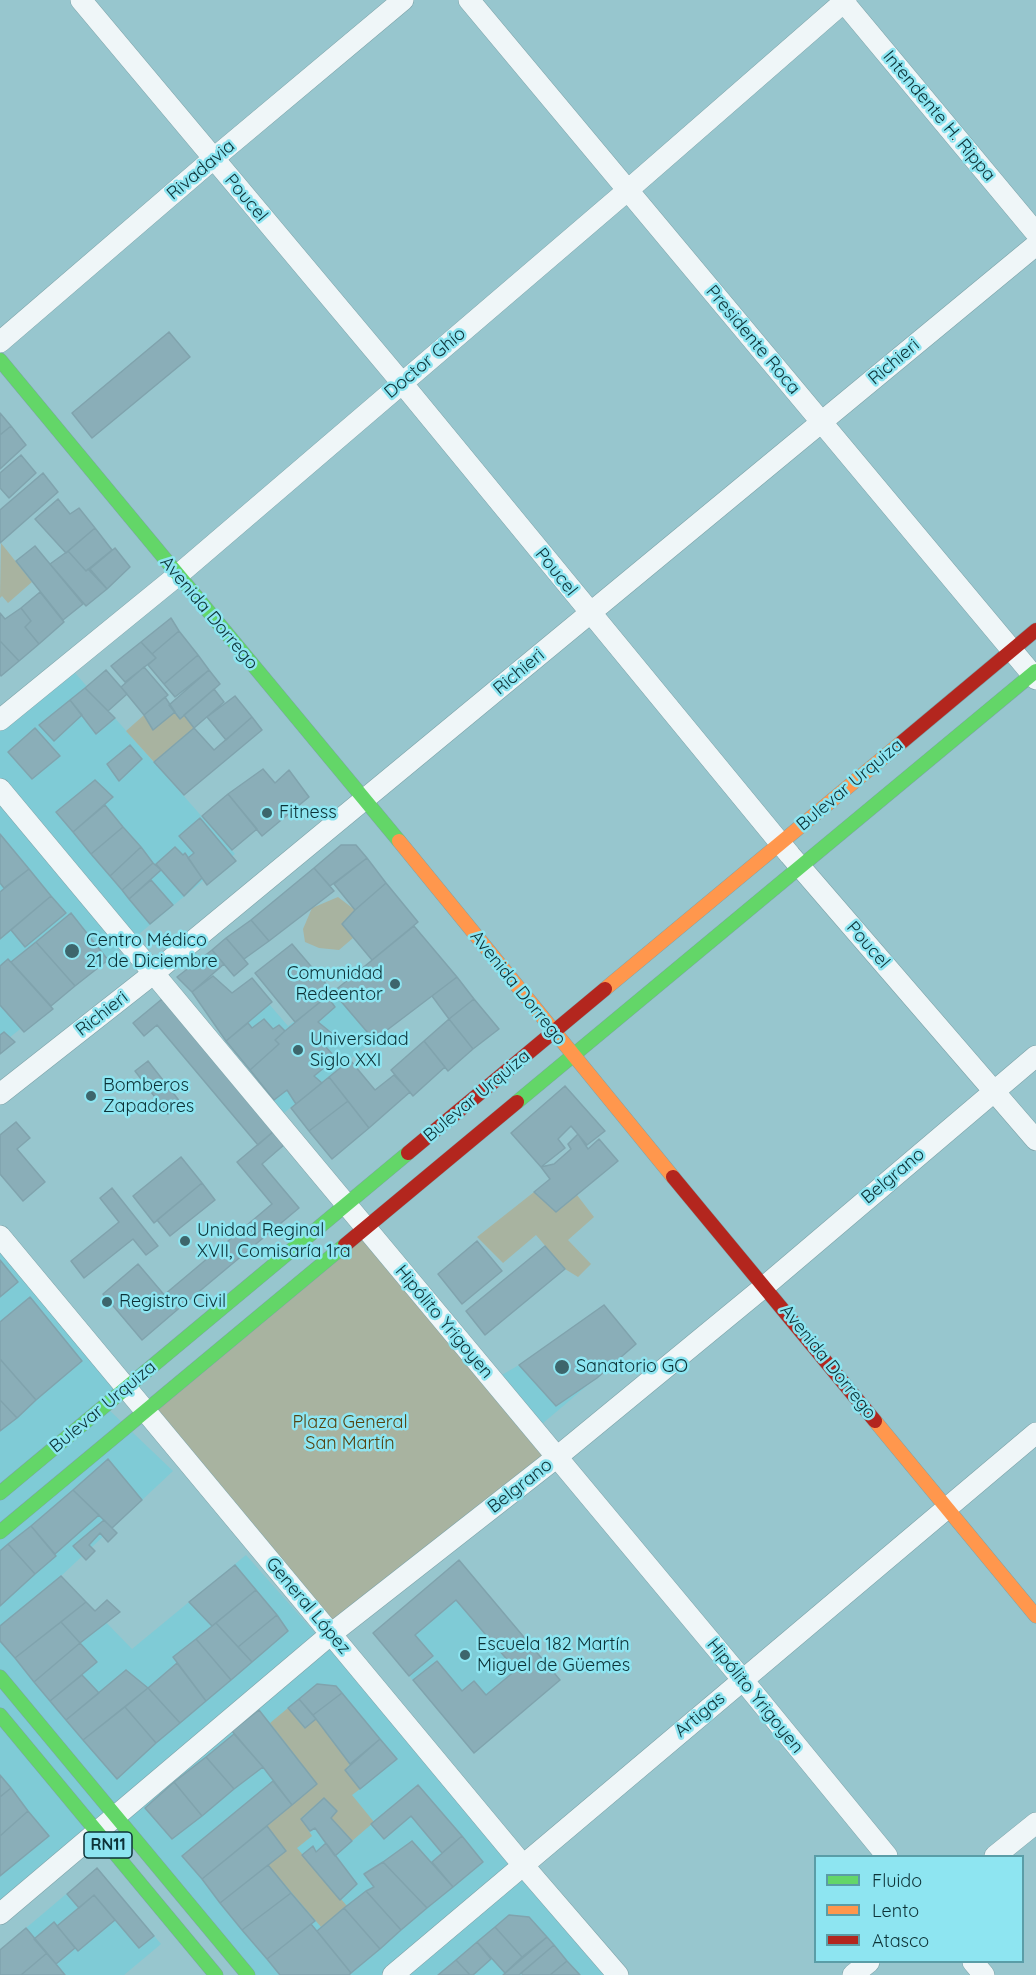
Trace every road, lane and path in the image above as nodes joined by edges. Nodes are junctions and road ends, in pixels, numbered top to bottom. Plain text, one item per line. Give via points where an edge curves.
1 (81, 0) edge
2 (403, 0) edge
3 (469, 0) edge
4 (844, 1) edge
5 (213, 159) junction
6 (628, 190) junction
7 (1036, 233) edge
8 (1036, 245) edge
9 (0, 342) edge
10 (0, 360) edge
11 (402, 382) junction
12 (822, 422) junction
13 (178, 575) junction
14 (590, 614) junction
15 (1036, 630) edge
16 (1012, 650) junction
17 (1035, 675) edge
18 (0, 720) edge
19 (0, 789) edge
20 (365, 799) junction
21 (780, 843) junction
22 (800, 867) junction
23 (154, 974) junction
24 (554, 1031) junction
25 (573, 1055) junction
26 (1036, 1056) edge
27 (994, 1090) junction
28 (0, 1094) edge
29 (1036, 1140) edge
30 (346, 1204) junction
31 (366, 1227) junction
32 (0, 1236) edge
33 (765, 1286) junction
34 (126, 1388) junction
35 (145, 1410) junction
36 (1036, 1433) edge
37 (557, 1457) junction
38 (0, 1493) edge
39 (947, 1508) junction
40 (0, 1532) edge
41 (1036, 1616) edge
42 (331, 1634) junction
43 (0, 1677) edge
44 (742, 1679) junction
45 (0, 1715) edge
46 (115, 1815) junction
47 (1036, 1823) edge
48 (96, 1831) junction
49 (885, 1855) edge
50 (997, 1855) edge
51 (523, 1865) junction
52 (0, 1914) edge
53 (868, 1963) edge
54 (974, 1963) edge
55 (216, 1975) edge
56 (248, 1975) edge
57 (393, 1975) edge
58 (618, 1975) edge
59 (853, 1975) edge
60 (984, 1975) edge

1 - 5 street, Poucel
2 - 5 street, Rivadavia
3 - 6 street, Presidente Roca
4 - 6 street, Doctor Ghío
4 - 7 street, Intendente H. Rippa
5 - 9 street, Rivadavia
5 - 11 street, Poucel
6 - 11 street, Doctor Ghío
6 - 12 street, Presidente Roca
8 - 12 street, Richieri
10 - 13 main road, Avenida Dorrego
11 - 13 street, Doctor Ghío
11 - 14 street, Poucel
12 - 14 street, Richieri
12 - 16 street, Presidente Roca
13 - 18 street, Doctor Ghío
13 - 20 main road, Avenida Dorrego
14 - 20 street, Richieri
14 - 21 street, Poucel
15 - 16 main road, Bulevar Urquiza
16 - 17 street, Presidente Roca
16 - 21 main road, Bulevar Urquiza
17 - 22 main road, Bulevar Urquiza
19 - 23 street, Hipólito Yrigoyen
20 - 23 street, Richieri
20 - 24 main road, Avenida Dorrego
21 - 22 street, Poucel
21 - 24 main road, Bulevar Urquiza
22 - 25 main road, Bulevar Urquiza
22 - 27 street, Poucel
23 - 28 street, Richieri
23 - 30 street, Hipólito Yrigoyen
24 - 25 main road, Avenida Dorrego
24 - 30 main road, Bulevar Urquiza
25 - 31 main road, Bulevar Urquiza
25 - 33 main road, Avenida Dorrego
26 - 27 street, Belgrano
27 - 29 street, Poucel
27 - 33 street, Belgrano
30 - 31 street, Hipólito Yrigoyen
30 - 34 main road, Bulevar Urquiza
31 - 35 main road, Bulevar Urquiza
31 - 37 street, Hipólito Yrigoyen
32 - 34 street, General López
33 - 37 street, Belgrano
33 - 39 main road, Avenida Dorrego
34 - 35 street, General López
34 - 38 main road, Bulevar Urquiza
35 - 40 main road, Bulevar Urquiza
35 - 42 street, General López
36 - 39 street, Artigas
37 - 42 street, Belgrano
37 - 44 street, Hipólito Yrigoyen
39 - 41 main road, Avenida Dorrego
39 - 44 street, Artigas
42 - 46 street, Belgrano
42 - 51 street, General López
43 - 46 main road, RN11
44 - 49 street, Hipólito Yrigoyen
44 - 51 street, Artigas
45 - 48 main road, RN11
46 - 48 street, Belgrano
46 - 56 main road, RN11
47 - 50 street
48 - 52 street, Belgrano
48 - 55 main road, RN11
51 - 57 street, Artigas
51 - 58 street, General López
53 - 59 street
54 - 60 street

